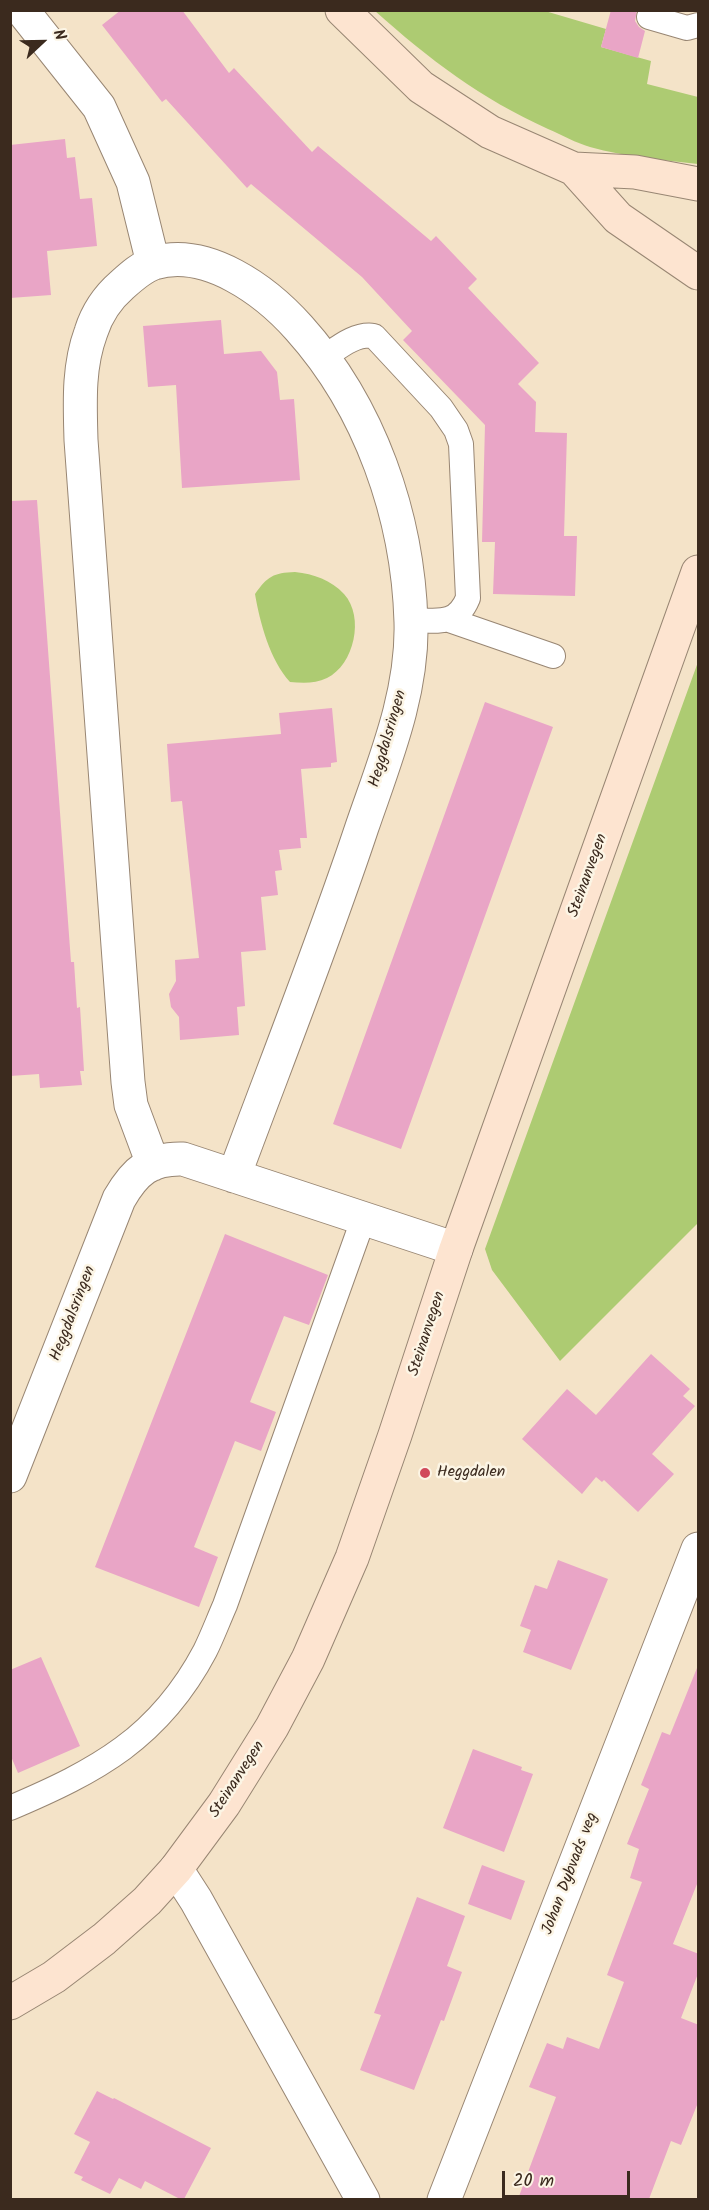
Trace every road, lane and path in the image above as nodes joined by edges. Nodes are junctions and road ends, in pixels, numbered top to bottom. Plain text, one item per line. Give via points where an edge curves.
1 (22, 10) edge
2 (342, 10) edge
3 (649, 17) dead end
4 (699, 25) edge
5 (574, 169) junction
6 (699, 184) edge
7 (153, 264) junction
8 (699, 273) edge
9 (322, 358) junction
10 (699, 572) edge
11 (411, 620) junction
12 (449, 620) junction
13 (553, 656) dead end
14 (153, 1164) junction
15 (234, 1176) junction
16 (364, 1217) junction
17 (456, 1249) junction
18 (10, 1476) edge
19 (699, 1548) edge
20 (10, 1808) edge
21 (176, 1869) junction
22 (10, 2003) edge
23 (363, 2199) edge
24 (444, 2199) edge

1 - 7 street via 99,107 133,182
2 - 5 main road via 421,87 490,132
3 - 4 lane via 687,28
5 - 6 main road via 635,172
5 - 8 main road via 618,218
7 - 9 street, Heggdalsringen via 174,260 203,264 235,276 264,293
7 - 14 street, Heggdalsringen via 135,273 99,311 82,362 80,394 128,1082 131,1105
9 - 11 street, Heggdalsringen via 355,407 392,497
9 - 12 lane via 364,334 374,336 441,408 456,430 461,444 468,598 458,615
10 - 17 main road, Steinanvegen
11 - 12 lane
11 - 15 street, Heggdalsringen via 407,678 395,728 346,876
12 - 13 lane
14 - 15 street, Heggdalsringen via 183,1159
14 - 18 street, Heggdalsringen via 130,1179 119,1199
15 - 16 street, Heggdalsringen
16 - 17 street, Heggdalsringen
16 - 20 lane via 205,1652 176,1698 120,1752 90,1772
17 - 21 main road, Steinanvegen via 352,1558 308,1659 272,1728 224,1804
19 - 24 street, Johan Dybvads veg
21 - 22 main road, Steinanvegen via 104,1939 54,1977
21 - 23 street

